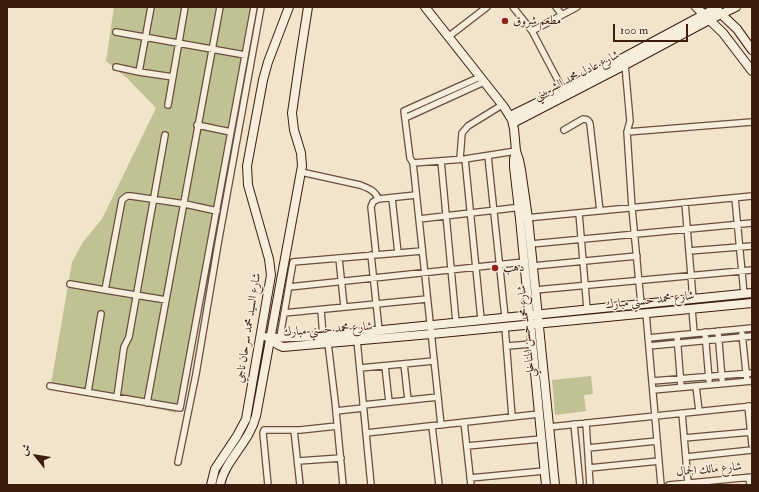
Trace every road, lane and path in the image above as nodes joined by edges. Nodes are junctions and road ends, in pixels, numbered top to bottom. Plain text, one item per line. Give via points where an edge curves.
1 (151, 7) edge
2 (185, 7) edge
3 (220, 7) edge
4 (254, 7) edge
5 (261, 7) edge
6 (290, 7) edge
7 (308, 7) edge
8 (425, 7) edge
9 (513, 7) edge
10 (556, 7) edge
11 (577, 7) edge
12 (696, 7) edge
13 (736, 7) edge
14 (483, 8) edge
15 (717, 9) edge
16 (562, 15) junction
17 (706, 17) junction
18 (532, 31) junction
19 (116, 32) dead end
20 (146, 37) junction
21 (448, 37) junction
22 (749, 39) edge
23 (179, 43) junction
24 (212, 49) junction
25 (752, 50) edge
26 (245, 55) junction
27 (624, 65) junction
28 (116, 67) dead end
29 (752, 71) edge
30 (139, 72) junction
31 (173, 77) junction
32 (482, 80) junction
33 (586, 82) junction
34 (563, 90) junction
35 (443, 97) junction
36 (168, 105) dead end
37 (502, 106) junction
38 (405, 118) junction
39 (511, 119) junction
40 (752, 122) edge
41 (197, 125) junction
42 (564, 130) dead end
43 (231, 132) junction
44 (627, 132) junction
45 (165, 135) dead end
46 (516, 151) junction
47 (488, 156) junction
48 (462, 159) junction
49 (441, 161) junction
50 (413, 163) junction
51 (301, 172) junction
52 (416, 195) junction
53 (752, 196) edge
54 (392, 198) junction
55 (735, 198) junction
56 (378, 199) junction
57 (154, 200) junction
58 (684, 203) junction
59 (183, 204) junction
60 (522, 207) junction
61 (632, 208) junction
62 (494, 210) junction
63 (217, 211) junction
64 (600, 211) junction
65 (470, 213) junction
66 (579, 213) junction
67 (446, 216) junction
68 (419, 219) junction
69 (524, 219) junction
70 (752, 223) edge
71 (737, 224) junction
72 (687, 229) junction
73 (635, 234) junction
74 (581, 239) junction
75 (211, 242) junction
76 (218, 244) junction
77 (531, 244) junction
78 (752, 246) edge
79 (740, 247) junction
80 (422, 251) junction
81 (689, 252) junction
82 (398, 253) junction
83 (373, 255) junction
84 (637, 256) junction
85 (339, 258) junction
86 (583, 261) junction
87 (524, 262) junction
88 (500, 265) junction
89 (533, 266) junction
90 (476, 268) junction
91 (451, 270) junction
92 (752, 270) edge
93 (742, 271) junction
94 (424, 273) junction
95 (691, 276) junction
96 (374, 278) junction
97 (639, 280) junction
98 (341, 281) junction
99 (70, 284) dead end
100 (585, 286) junction
101 (289, 287) junction
102 (105, 290) junction
103 (535, 290) junction
104 (748, 293) edge
105 (136, 296) junction
106 (427, 299) junction
107 (693, 299) junction
108 (166, 300) junction
109 (679, 300) junction
110 (752, 303) edge
111 (376, 304) junction
112 (641, 304) junction
113 (344, 307) junction
114 (587, 309) junction
115 (692, 309) junction
116 (321, 310) junction
117 (680, 310) junction
118 (284, 313) junction
119 (646, 313) junction
120 (101, 314) dead end
121 (538, 314) junction
122 (529, 315) junction
123 (505, 317) junction
124 (481, 319) junction
125 (456, 322) junction
126 (430, 324) junction
127 (530, 324) junction
128 (539, 324) junction
129 (505, 327) junction
130 (752, 328) edge
131 (742, 329) junction
132 (379, 330) junction
133 (718, 331) junction
134 (705, 332) junction
135 (431, 334) junction
136 (694, 334) junction
137 (677, 335) junction
138 (260, 336) junction
139 (323, 336) junction
140 (752, 336) edge
141 (280, 337) junction
142 (742, 337) junction
143 (270, 338) junction
144 (648, 338) junction
145 (719, 339) junction
146 (357, 340) junction
147 (705, 340) junction
148 (328, 343) junction
149 (678, 343) junction
150 (532, 344) junction
151 (507, 346) junction
152 (648, 346) junction
153 (434, 361) junction
154 (404, 364) junction
155 (385, 366) junction
156 (360, 368) junction
157 (749, 373) edge
158 (722, 375) junction
159 (708, 376) junction
160 (681, 379) junction
161 (749, 381) edge
162 (652, 382) junction
163 (723, 383) junction
164 (709, 384) junction
165 (50, 386) dead end
166 (696, 386) junction
167 (682, 387) junction
168 (652, 390) junction
169 (88, 392) junction
170 (117, 397) junction
171 (438, 397) junction
172 (408, 400) junction
173 (389, 402) junction
174 (147, 403) junction
175 (750, 406) edge
176 (363, 407) junction
177 (336, 411) junction
178 (698, 411) junction
179 (682, 413) junction
180 (539, 414) junction
181 (655, 416) junction
182 (512, 417) junction
183 (464, 422) junction
184 (586, 423) junction
185 (574, 424) junction
186 (441, 425) junction
187 (337, 426) junction
188 (432, 426) junction
189 (549, 427) junction
190 (294, 430) junction
191 (751, 432) junction
192 (366, 433) junction
193 (684, 438) junction
194 (541, 439) junction
195 (657, 441) junction
196 (752, 445) edge
197 (467, 446) junction
198 (588, 448) junction
199 (752, 450) edge
200 (686, 457) junction
201 (340, 458) junction
202 (659, 460) junction
203 (298, 461) junction
204 (178, 462) dead end
205 (589, 468) junction
206 (544, 471) junction
207 (750, 477) edge
208 (470, 478) junction
209 (723, 482) edge
210 (688, 483) junction
211 (211, 485) edge
212 (220, 485) edge
213 (268, 485) edge
214 (300, 485) edge
215 (343, 485) edge
216 (371, 485) edge
217 (439, 485) edge
218 (471, 485) edge
219 (546, 485) edge
220 (555, 485) edge
221 (580, 485) edge
222 (590, 485) edge
223 (661, 485) edge
224 (669, 485) edge
225 (750, 485) edge

1 - 20 street
2 - 23 street
3 - 24 street
4 - 26 street
5 - 76 street
6 - 138 street, شارع السيد محمد سرحان ناجي via 263,80 247,166 248,185 271,275
7 - 51 street, شارع السيد محمد سرحان ناجي via 292,114 301,153
8 - 21 street
9 - 18 street
10 - 16 street
11 - 16 street
12 - 17 street
13 - 15 street, شارع عادل محمد الشربيني
14 - 21 street
15 - 17 street, شارع عادل محمد الشربيني
15 - 22 street
16 - 18 street
17 - 27 street, شارع عادل محمد الشربيني
17 - 29 street via 730,41
17 - 33 street, شارع عادل محمد الشربيني
18 - 34 street
19 - 20 street
20 - 23 street
20 - 30 street
21 - 32 street
22 - 25 street
23 - 24 street
23 - 31 street
24 - 26 street
24 - 41 street
26 - 43 street
27 - 33 street, شارع عادل محمد الشربيني
27 - 44 street via 630,121
28 - 30 street
30 - 31 street
31 - 36 street
32 - 35 street
32 - 37 street
33 - 34 street, شارع عادل محمد الشربيني
33 - 39 street, شارع عادل محمد الشربيني
34 - 39 street, شارع عادل محمد الشربيني
35 - 38 street
35 - 38 street via 404,110
37 - 39 street
37 - 48 street via 468,126 462,133
38 - 50 street via 410,158
39 - 46 street, شارع محمد حسن المناخلي
40 - 44 street
41 - 43 street
41 - 59 street
42 - 64 street via 583,119 589,121
43 - 63 street
44 - 61 street
45 - 57 street
46 - 47 street
46 - 60 street, شارع محمد حسن المناخلي via 521,165
47 - 48 street
47 - 62 street
48 - 49 street
48 - 65 street
49 - 50 street
49 - 67 street
50 - 52 street
51 - 56 street via 360,185 377,195
51 - 143 street, شارع السيد محمد سرحان ناجي
52 - 54 street
52 - 68 street
53 - 55 street
54 - 56 street
54 - 82 street
55 - 58 street
55 - 71 street
56 - 83 street via 371,207
57 - 59 street
57 - 102 street via 127,196 122,200
57 - 105 street
58 - 61 street
58 - 72 street
59 - 63 street
59 - 108 street
60 - 62 street
60 - 69 street, شارع محمد حسن المناخلي
61 - 64 street
61 - 73 street
62 - 65 street
62 - 88 street
63 - 75 street
64 - 66 street
65 - 67 street
65 - 90 street
66 - 69 street
66 - 74 street
67 - 68 street
67 - 91 street
68 - 80 street
69 - 77 street, شارع محمد حسن المناخلي
69 - 87 street, شارع محمد حسن المناخلي
70 - 71 street
71 - 72 street
71 - 79 street
72 - 73 street
72 - 81 street
73 - 74 street
73 - 84 street
74 - 77 street
74 - 86 street
75 - 76 street
75 - 174 street via 180,408
76 - 204 street
77 - 89 street, شارع محمد حسن المناخلي
78 - 79 street
79 - 81 street
79 - 93 street
80 - 82 street
80 - 94 street
81 - 95 street
82 - 83 street
83 - 85 street
83 - 96 street
84 - 86 street
84 - 97 street
85 - 98 street
85 - 101 street via 293,262
86 - 89 street
86 - 100 street
87 - 88 street
87 - 122 street, شارع محمد حسن المناخلي
88 - 90 street
88 - 123 street
89 - 103 street, شارع محمد حسن المناخلي
90 - 91 street
90 - 124 street
91 - 94 street
91 - 125 street
92 - 93 street
93 - 95 street
93 - 104 street
94 - 96 street
94 - 106 street
95 - 97 street
95 - 107 street
96 - 98 street
96 - 111 street
97 - 100 street
97 - 112 street
98 - 101 street
98 - 113 street
99 - 102 street
100 - 103 street
100 - 114 street
101 - 118 street
102 - 105 street
103 - 121 street, شارع محمد حسن المناخلي
104 - 107 street, شارع محمد حسني مبارك
105 - 108 street
105 - 170 street via 129,337 124,347
106 - 111 street
106 - 126 street
107 - 109 street, شارع محمد حسني مبارك
108 - 174 street
109 - 112 street, شارع محمد حسني مبارك
109 - 117 street
110 - 115 street, شارع محمد حسني مبارك
111 - 113 street
111 - 132 street
112 - 114 street, شارع محمد حسني مبارك
113 - 116 street
114 - 121 street, شارع محمد حسني مبارك
115 - 117 street, شارع محمد حسني مبارك
115 - 136 street
116 - 118 street
116 - 139 street
117 - 119 street, شارع محمد حسني مبارك
118 - 141 street
119 - 128 street, شارع محمد حسني مبارك
119 - 144 street
120 - 169 street
121 - 122 street, شارع محمد حسني مبارك
121 - 128 street, شارع محمد حسن المناخلي
122 - 123 street, شارع محمد حسني مبارك
122 - 127 street, شارع محمد حسن المناخلي
123 - 124 street, شارع محمد حسني مبارك
124 - 125 street, شارع محمد حسني مبارك
125 - 126 street, شارع محمد حسني مبارك
126 - 132 street, شارع محمد حسني مبارك
126 - 135 street
127 - 128 street, شارع محمد حسني مبارك
127 - 129 street, شارع محمد حسني مبارك
127 - 150 street, شارع محمد حسن المناخلي
128 - 189 street, شارع محمد حسن المناخلي
129 - 135 street, شارع محمد حسني مبارك
129 - 151 street
130 - 131 street
131 - 133 street
131 - 142 street
132 - 139 street, شارع محمد حسني مبارك
133 - 134 street
133 - 145 street
134 - 136 street
134 - 147 street
135 - 146 street, شارع محمد حسني مبارك
135 - 153 street
136 - 137 street
137 - 144 street
137 - 149 street
138 - 143 street
138 - 211 street, شارع السيد محمد سرحان ناجي via 246,419 238,436 215,469
139 - 141 street, شارع محمد حسني مبارك
140 - 142 street
141 - 143 street, شارع محمد حسني مبارك
142 - 145 street
142 - 157 street
143 - 148 street, شارع محمد حسني مبارك via 275,344 283,347
143 - 212 street, شارع السيد محمد سرحان ناجي via 253,425 225,470
144 - 152 street
145 - 147 street
145 - 158 street
146 - 148 street, شارع محمد حسني مبارك
146 - 156 street
147 - 149 street
147 - 159 street
148 - 177 street
149 - 152 street
149 - 160 street
150 - 151 street
150 - 180 street, شارع محمد حسن المناخلي
151 - 182 street
152 - 162 street
153 - 154 street
153 - 171 street
154 - 155 street
154 - 172 street
155 - 156 street
155 - 173 street
156 - 176 street
157 - 158 street
157 - 161 street
158 - 159 street
158 - 163 street
159 - 160 street
159 - 164 street
160 - 162 street
160 - 167 street
161 - 163 street
162 - 168 street
163 - 164 street
164 - 166 street
165 - 169 street
166 - 167 street
166 - 178 street
167 - 168 street
168 - 181 street
169 - 170 street
170 - 174 street
171 - 172 street
171 - 186 street
172 - 173 street
173 - 176 street
175 - 178 street
175 - 191 street
176 - 177 street
176 - 192 street
177 - 187 street
178 - 179 street
179 - 181 street
179 - 193 street
180 - 182 street
180 - 194 street, شارع محمد حسن المناخلي
181 - 184 street
181 - 195 street
182 - 183 street
183 - 186 street
183 - 197 street
184 - 185 street
184 - 198 street
185 - 189 street
185 - 221 street
186 - 188 street
187 - 190 street
187 - 201 street
188 - 192 street
188 - 217 street
189 - 220 street, شارع محمد حسن المناخلي
190 - 203 street
190 - 213 street via 263,432
191 - 193 street
191 - 196 street
192 - 216 street
193 - 200 street
194 - 197 street
194 - 206 street, شارع محمد حسن المناخلي
195 - 198 street
195 - 202 street
197 - 208 street
198 - 205 street
199 - 200 street
200 - 210 street
201 - 203 street
201 - 215 street
202 - 205 street
202 - 223 street
203 - 214 street
205 - 222 street
206 - 208 street
206 - 219 street, شارع محمد حسن المناخلي
207 - 209 street, شارع مالك الجمال
207 - 225 street
208 - 218 street
209 - 210 street, شارع مالك الجمال
210 - 224 street, شارع مالك الجمال

